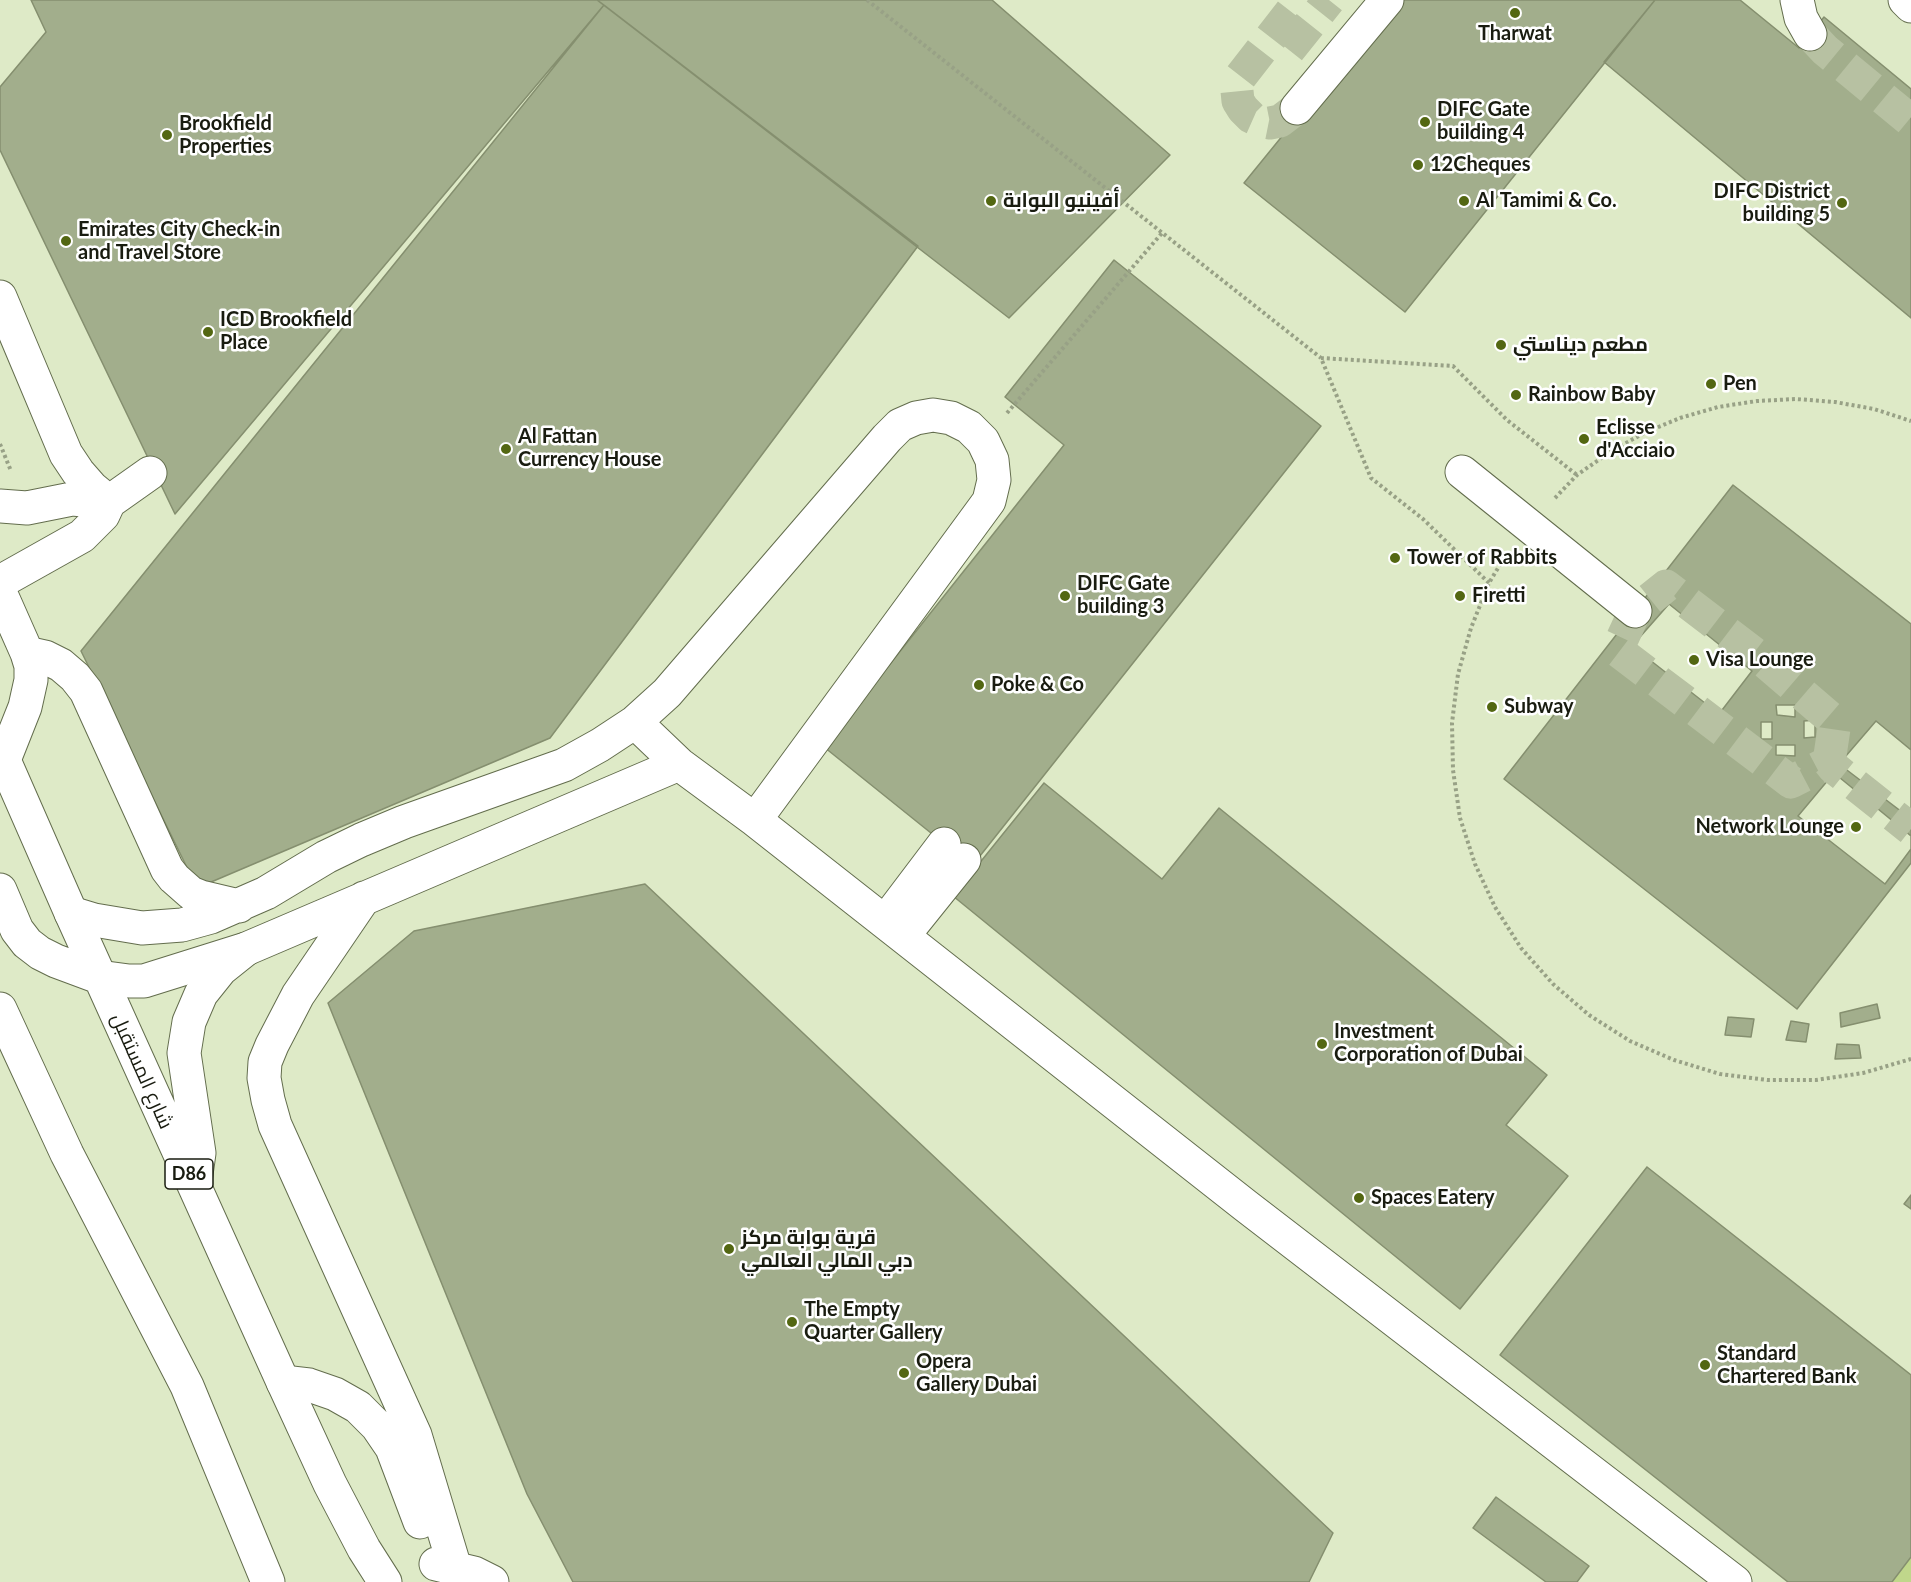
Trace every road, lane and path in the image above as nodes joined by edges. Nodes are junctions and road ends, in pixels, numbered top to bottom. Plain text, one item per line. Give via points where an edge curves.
1 (867, 0) edge
2 (1388, 0) edge
3 (1797, 0) edge
4 (1905, 0) edge
5 (1911, 6) edge
6 (1810, 34) tunnel mouth
7 (1297, 108) tunnel mouth
8 (1162, 233) junction
9 (0, 297) edge
10 (1321, 358) junction
11 (1911, 421) edge
12 (983, 441) junction
13 (1462, 471) dead end
14 (150, 473) dead end
15 (1577, 475) junction
16 (109, 502) junction
17 (0, 506) edge
18 (1528, 525) junction
19 (0, 582) edge
20 (1489, 584) junction
21 (0, 592) edge
22 (1635, 611) dead end
23 (27, 653) junction
24 (634, 722) junction
25 (2, 756) edge
26 (680, 764) junction
27 (755, 820) junction
28 (954, 852) dead end
29 (0, 890) edge
30 (364, 898) junction
31 (239, 906) junction
32 (71, 913) junction
33 (894, 929) junction
34 (246, 949) junction
35 (99, 977) junction
36 (0, 1010) edge
37 (1911, 1059) edge
38 (195, 1186) junction
39 (283, 1382) junction
40 (445, 1571) edge
41 (268, 1582) edge
42 (385, 1582) edge
43 (492, 1582) edge
44 (1735, 1582) edge

1 - 8 path
2 - 7 main road
3 - 6 main road
4 - 5 main road
8 - 10 path
8 - 12 path
9 - 16 main road via 66,454 92,488
10 - 15 path via 1453,366 1508,420
10 - 20 path via 1371,478 1423,519
11 - 15 path via 1874,409 1796,399 1718,407 1644,433
12 - 24 main road via 969,427 951,418 933,415 900,425 696,661
12 - 27 main road via 992,460 994,480 989,501
13 - 18 main road
14 - 16 main road
15 - 18 path
16 - 17 main road via 72,499 27,508
16 - 19 main road via 103,515 82,536
18 - 20 path
18 - 22 main road
20 - 37 path via 1471,628 1457,684 1453,758 1460,818 1475,864 1495,907 1521,948 1553,984 1589,1015 1630,1041 1720,1074 1767,1080 1816,1080 1863,1073
21 - 23 main road
23 - 25 main road via 31,666 30,693
23 - 31 main road via 61,665 86,691 174,878 191,893
24 - 26 main road
24 - 31 main road via 564,765 361,840
25 - 32 main road, شارع المستقبل / D86
26 - 27 main road
26 - 30 main road
27 - 33 main road
28 - 33 main road
29 - 35 main road via 17,930 27,943 56,961
30 - 34 main road
30 - 40 main road via 298,995 265,1062 264,1078 276,1125 415,1435
31 - 32 main road via 182,925 152,927 118,925
32 - 35 main road, شارع المستقبل / D86
33 - 44 main road
34 - 35 main road via 144,981
34 - 38 main road via 221,969 201,993 189,1022 184,1053 199,1153
35 - 38 main road, شارع المستقبل / D86
36 - 41 main road via 67,1154 187,1386
38 - 39 main road, شارع المستقبل / D86
39 - 40 main road via 335,1394 358,1407 376,1426 392,1448
39 - 42 main road, شارع المستقبل / D86 via 330,1484
40 - 43 main road via 474,1573

